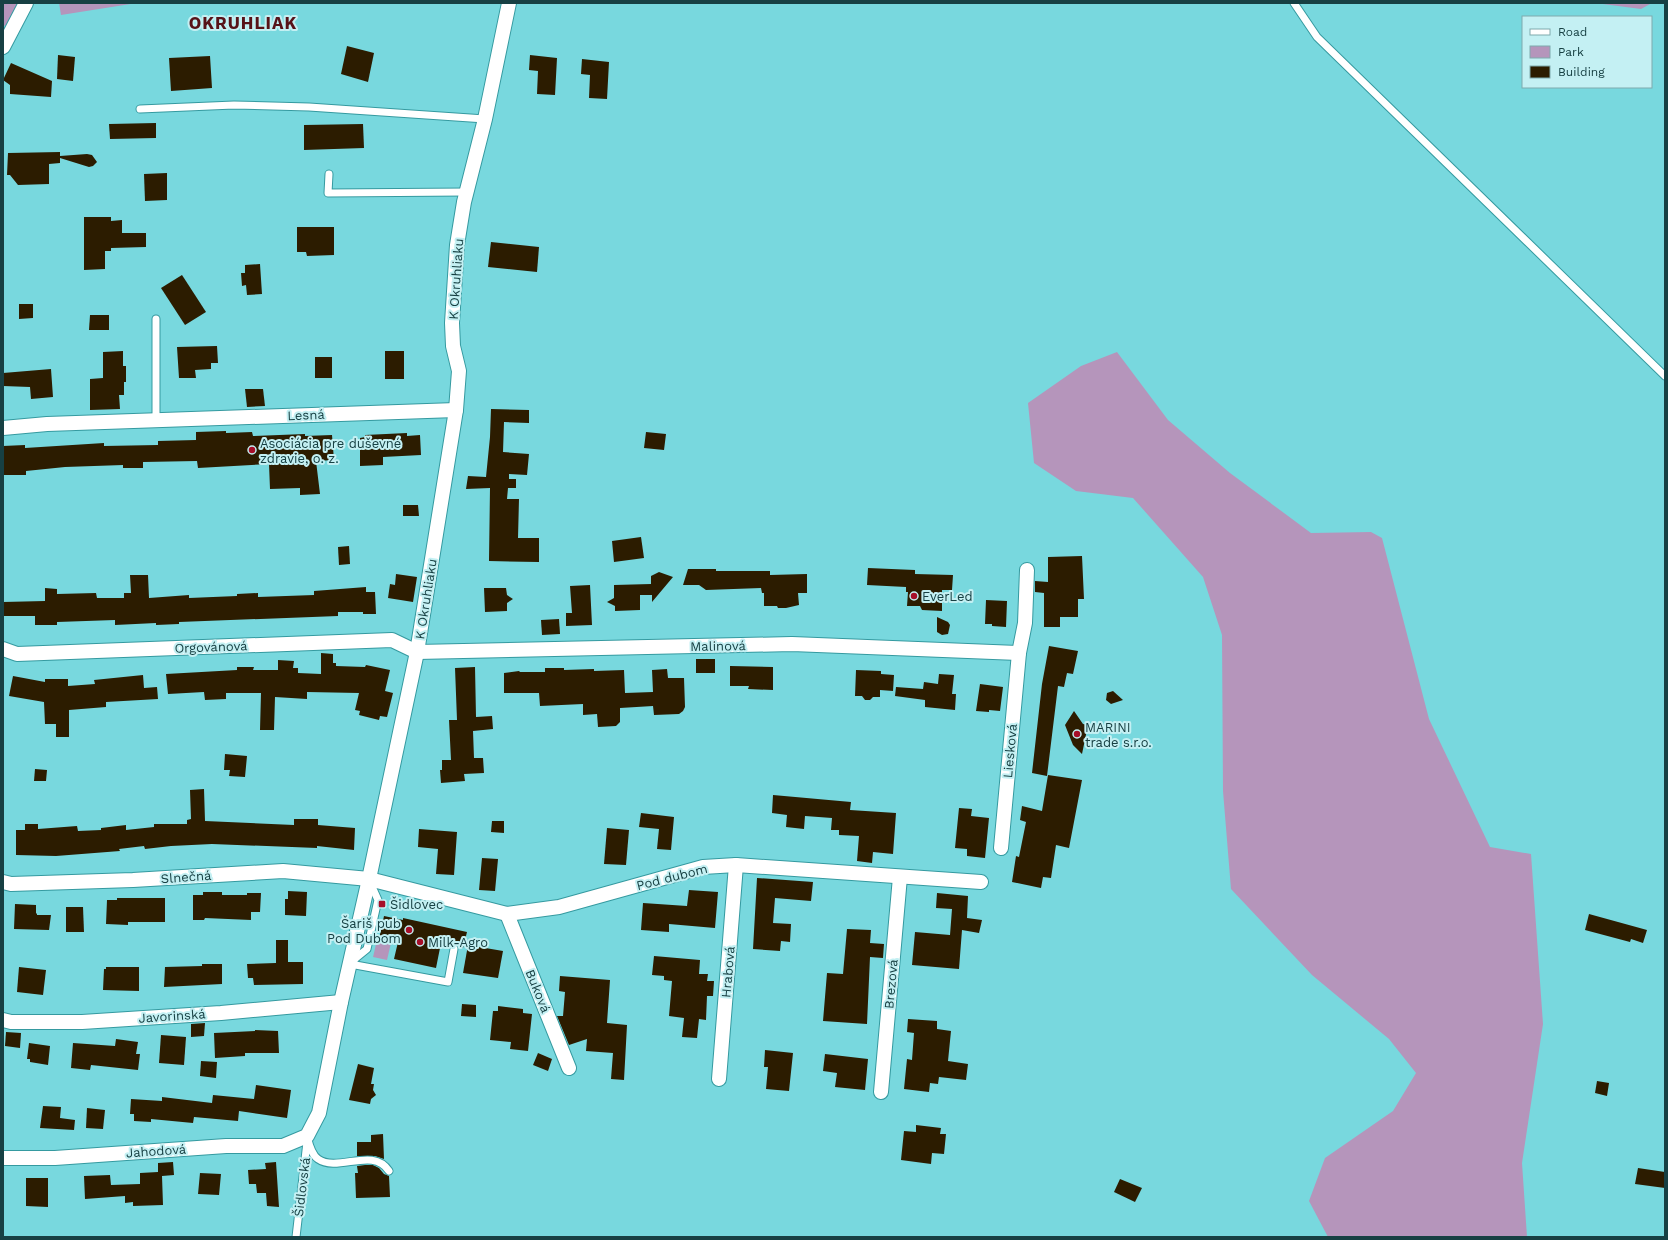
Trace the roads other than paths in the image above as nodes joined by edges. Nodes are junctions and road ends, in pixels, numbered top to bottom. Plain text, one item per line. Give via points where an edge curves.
1 (26, 3) edge
2 (509, 3) edge
3 (1294, 3) edge
4 (3, 47) edge
5 (140, 109) dead end
6 (485, 119) junction
7 (329, 174) dead end
8 (467, 192) junction
9 (156, 319) dead end
10 (1665, 376) edge
11 (456, 410) junction
12 (156, 421) junction
13 (3, 428) edge
14 (1027, 570) dead end
15 (3, 649) edge
16 (417, 652) junction
17 (1019, 654) junction
18 (1001, 848) dead end
19 (736, 865) junction
20 (900, 877) junction
21 (369, 879) junction
22 (3, 882) edge
23 (981, 882) dead end
24 (507, 914) junction
25 (454, 949) dead end
26 (350, 964) junction
27 (341, 1002) junction
28 (3, 1020) edge
29 (569, 1068) dead end
30 (719, 1079) dead end
31 (882, 1092) dead end
32 (307, 1136) junction
33 (3, 1158) edge
34 (389, 1171) dead end
35 (296, 1237) edge

1 - 4 street
2 - 6 street, K Okruhliaku
3 - 10 lane via 1317,37
5 - 6 lane via 234,105 309,107
6 - 8 street, K Okruhliaku
7 - 8 lane via 328,193
8 - 11 street, K Okruhliaku via 457,245 452,323 453,346 459,371
9 - 12 lane
11 - 12 street, Lesná
11 - 16 street, K Okruhliaku
12 - 13 street, Lesná
14 - 17 street, Liesková via 1024,623
15 - 16 street, Orgovánová via 17,654 392,640
16 - 17 street, Malinová via 792,644
16 - 21 street, K Okruhliaku
17 - 18 street, Liesková
19 - 20 street, Pod dubom
19 - 24 street, Pod dubom via 703,867 559,907
19 - 30 street, Hrabová
20 - 23 street, Pod dubom
20 - 31 street, Brezová
21 - 22 street, Slnečná via 283,871 133,880 11,884
21 - 24 street, Pod dubom
21 - 26 street, K Okruhliaku
24 - 29 street, Buková
25 - 26 lane via 448,982
26 - 27 street, K Okruhliaku
27 - 28 street, Javorinská via 82,1022
27 - 32 street via 319,1113
32 - 33 street, Jahodová via 283,1146 226,1146 55,1158
32 - 34 lane via 310,1149 318,1159 332,1163 373,1160 380,1162
32 - 35 lane, Šidlovská

